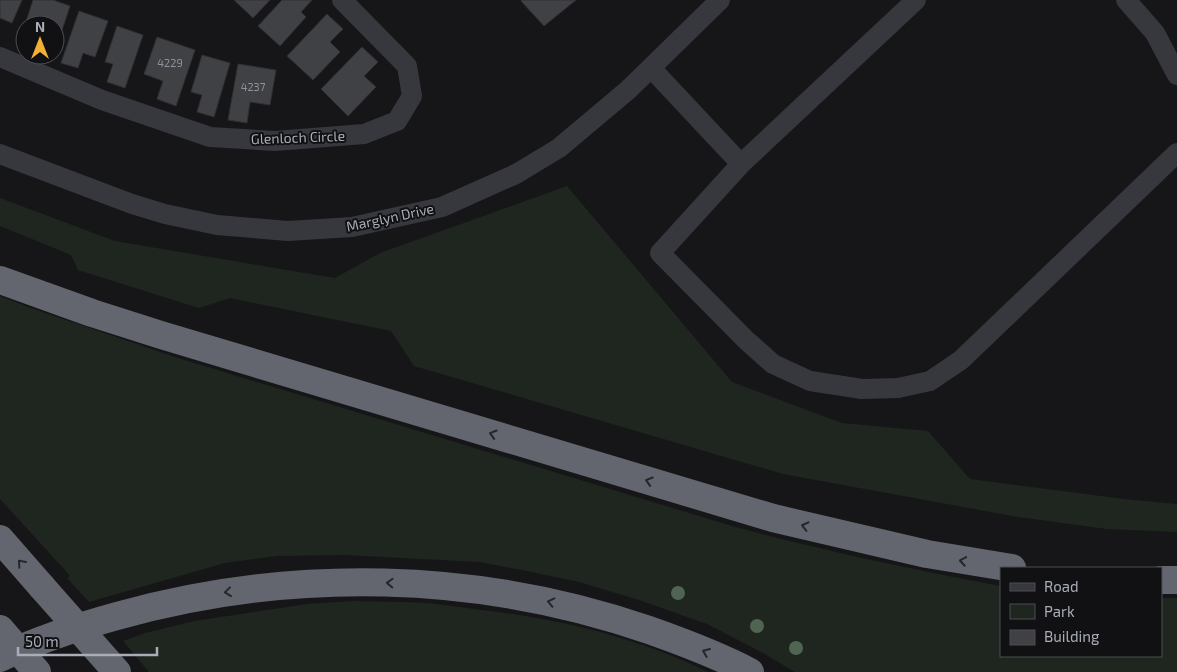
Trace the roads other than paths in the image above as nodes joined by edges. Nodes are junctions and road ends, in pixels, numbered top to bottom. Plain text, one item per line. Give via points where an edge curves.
1 (342, 0) edge
2 (720, 0) edge
3 (916, 0) edge
4 (1126, 0) edge
5 (0, 57) edge
6 (651, 68) junction
7 (1177, 75) edge
8 (1177, 153) edge
9 (0, 154) edge
10 (741, 164) junction
11 (0, 280) edge
12 (0, 538) edge
13 (1006, 567) edge
14 (1162, 580) edge
15 (1177, 580) edge
16 (0, 629) edge
17 (0, 658) edge
18 (37, 672) edge
19 (117, 672) edge
20 (750, 672) edge

1 - 5 street, Glenloch Circle via 407,66 412,96 397,121 364,134 275,141 210,137 102,100
2 - 6 street, Marglyn Drive
3 - 10 street
4 - 7 street via 1156,32
6 - 9 street, Marglyn Drive via 559,148 516,174 442,206 352,227 288,231 217,225 132,204
6 - 10 street
8 - 10 street via 961,360 930,380 898,388 862,389 810,380 773,364 660,253
13 -> 11 highway via 927,554 773,518 161,335
19 -> 12 highway, bridge
14 - 15 highway
16 - 18 highway, bridge
20 -> 17 highway via 676,640 548,601 482,590 350,582 224,592 149,607 85,625

